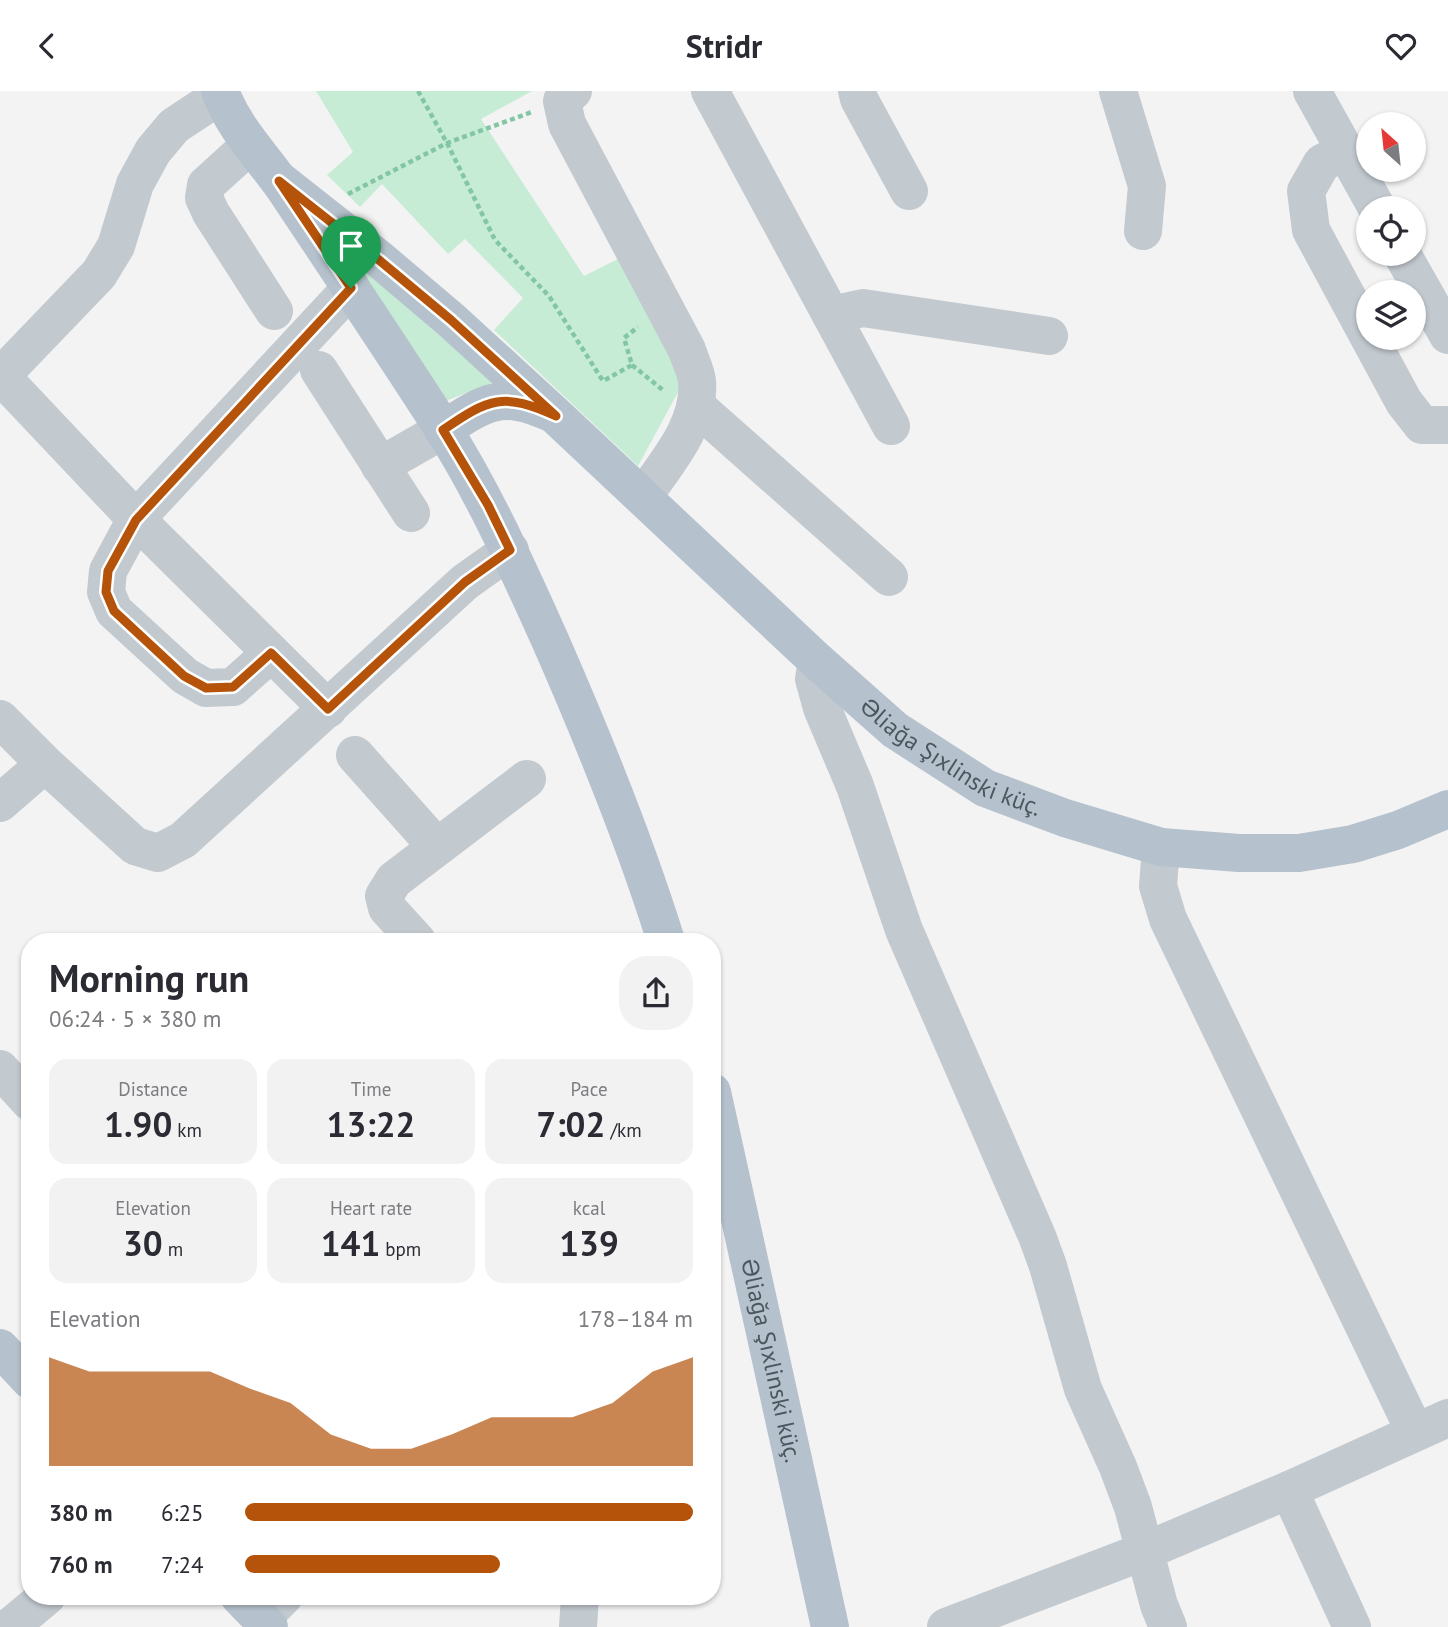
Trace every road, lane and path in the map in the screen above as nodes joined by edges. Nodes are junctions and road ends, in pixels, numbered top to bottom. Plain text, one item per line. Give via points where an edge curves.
1 (418, 91) edge
2 (710, 91) edge
3 (857, 91) edge
4 (1118, 91) edge
5 (1312, 91) edge
6 (220, 93) edge
7 (567, 96) edge
8 (447, 143) junction
9 (250, 145) junction
10 (1345, 151) junction
11 (279, 181) junction
12 (909, 191) dead end
13 (1370, 196) edge
14 (316, 210) junction
15 (1143, 231) dead end
16 (1409, 266) edge
17 (351, 288) junction
18 (274, 311) dead end
19 (831, 315) junction
20 (644, 323) dead end
21 (1448, 335) edge
22 (1049, 336) dead end
23 (632, 365) junction
24 (319, 370) dead end
25 (0, 376) edge
26 (685, 403) junction
27 (556, 416) junction
28 (1448, 425) edge
29 (891, 426) dead end
30 (443, 430) junction
31 (380, 466) junction
32 (643, 497) junction
33 (411, 513) dead end
34 (136, 520) junction
35 (510, 550) junction
36 (889, 577) dead end
37 (271, 653) junction
38 (817, 661) junction
39 (328, 709) junction
40 (0, 719) edge
41 (355, 755) dead end
42 (45, 764) junction
43 (527, 779) dead end
44 (0, 803) edge
45 (1447, 810) edge
46 (1161, 846) junction
47 (437, 847) junction
48 (410, 933) edge
49 (657, 933) edge
50 (0, 1069) edge
51 (21, 1092) edge
52 (721, 1134) edge
53 (0, 1348) edge
54 (21, 1370) edge
55 (1432, 1425) edge
56 (1289, 1490) junction
57 (1145, 1551) junction
58 (36, 1605) edge
59 (579, 1605) edge
60 (10, 1627) edge
61 (578, 1627) edge
62 (830, 1627) edge
63 (946, 1627) edge
64 (1168, 1627) edge
65 (1352, 1627) edge

1 - 8 path
2 - 19 street
3 - 12 street
4 - 15 street via 1147,186
5 - 10 street
6 - 9 main road
6 - 25 street via 174,126 153,151 135,184 116,246 99,274
7 - 8 path
7 - 26 street via 567,124 687,350 697,379
8 - 14 path
8 - 23 path via 495,240 549,296 603,381
9 - 11 main road
9 - 18 street via 206,185 204,198
10 - 13 street
10 - 28 street via 1322,163 1307,191 1311,230 1404,402 1422,425
11 - 14 main road, Əliağa Şıxlinski küç.
11 - 17 main road
14 - 27 main road, Əliağa Şıxlinski küç. via 451,320
16 - 21 street
17 - 30 main road
17 - 34 street
19 - 22 street via 863,308
19 - 29 street
20 - 23 path via 624,338
23 - 26 path
24 - 31 street
25 - 34 street
26 - 32 street via 684,437
26 - 36 street
27 - 30 main road via 520,401 498,401
27 - 32 main road, Əliağa Şıxlinski küç.
30 - 31 street
30 - 35 main road
31 - 33 street
32 - 38 main road, Əliağa Şıxlinski küç.
34 - 37 street
34 - 37 street via 108,571 106,592 114,611 184,676 206,688 233,687
35 - 39 street via 465,582
35 - 49 main road via 627,824
37 - 39 street
38 - 46 main road, Əliağa Şıxlinski küç. via 895,730 985,788
38 - 57 street via 814,679 822,708 855,786 918,966 1037,1236 1083,1389 1118,1467
39 - 42 street via 183,840 158,853 135,846
40 - 42 street
41 - 47 street
42 - 44 street
43 - 47 street
45 - 46 main road, Əliağa Şıxlinski küç. via 1353,844 1299,853
46 - 55 street via 1158,886 1168,919
47 - 48 street via 394,880 384,896 387,908
50 - 51 street
52 - 62 main road, Əliağa Şıxlinski küç.
53 - 54 main road
55 - 56 street
56 - 57 street
56 - 65 street
57 - 63 street
57 - 64 street
58 - 60 street
59 - 61 street

